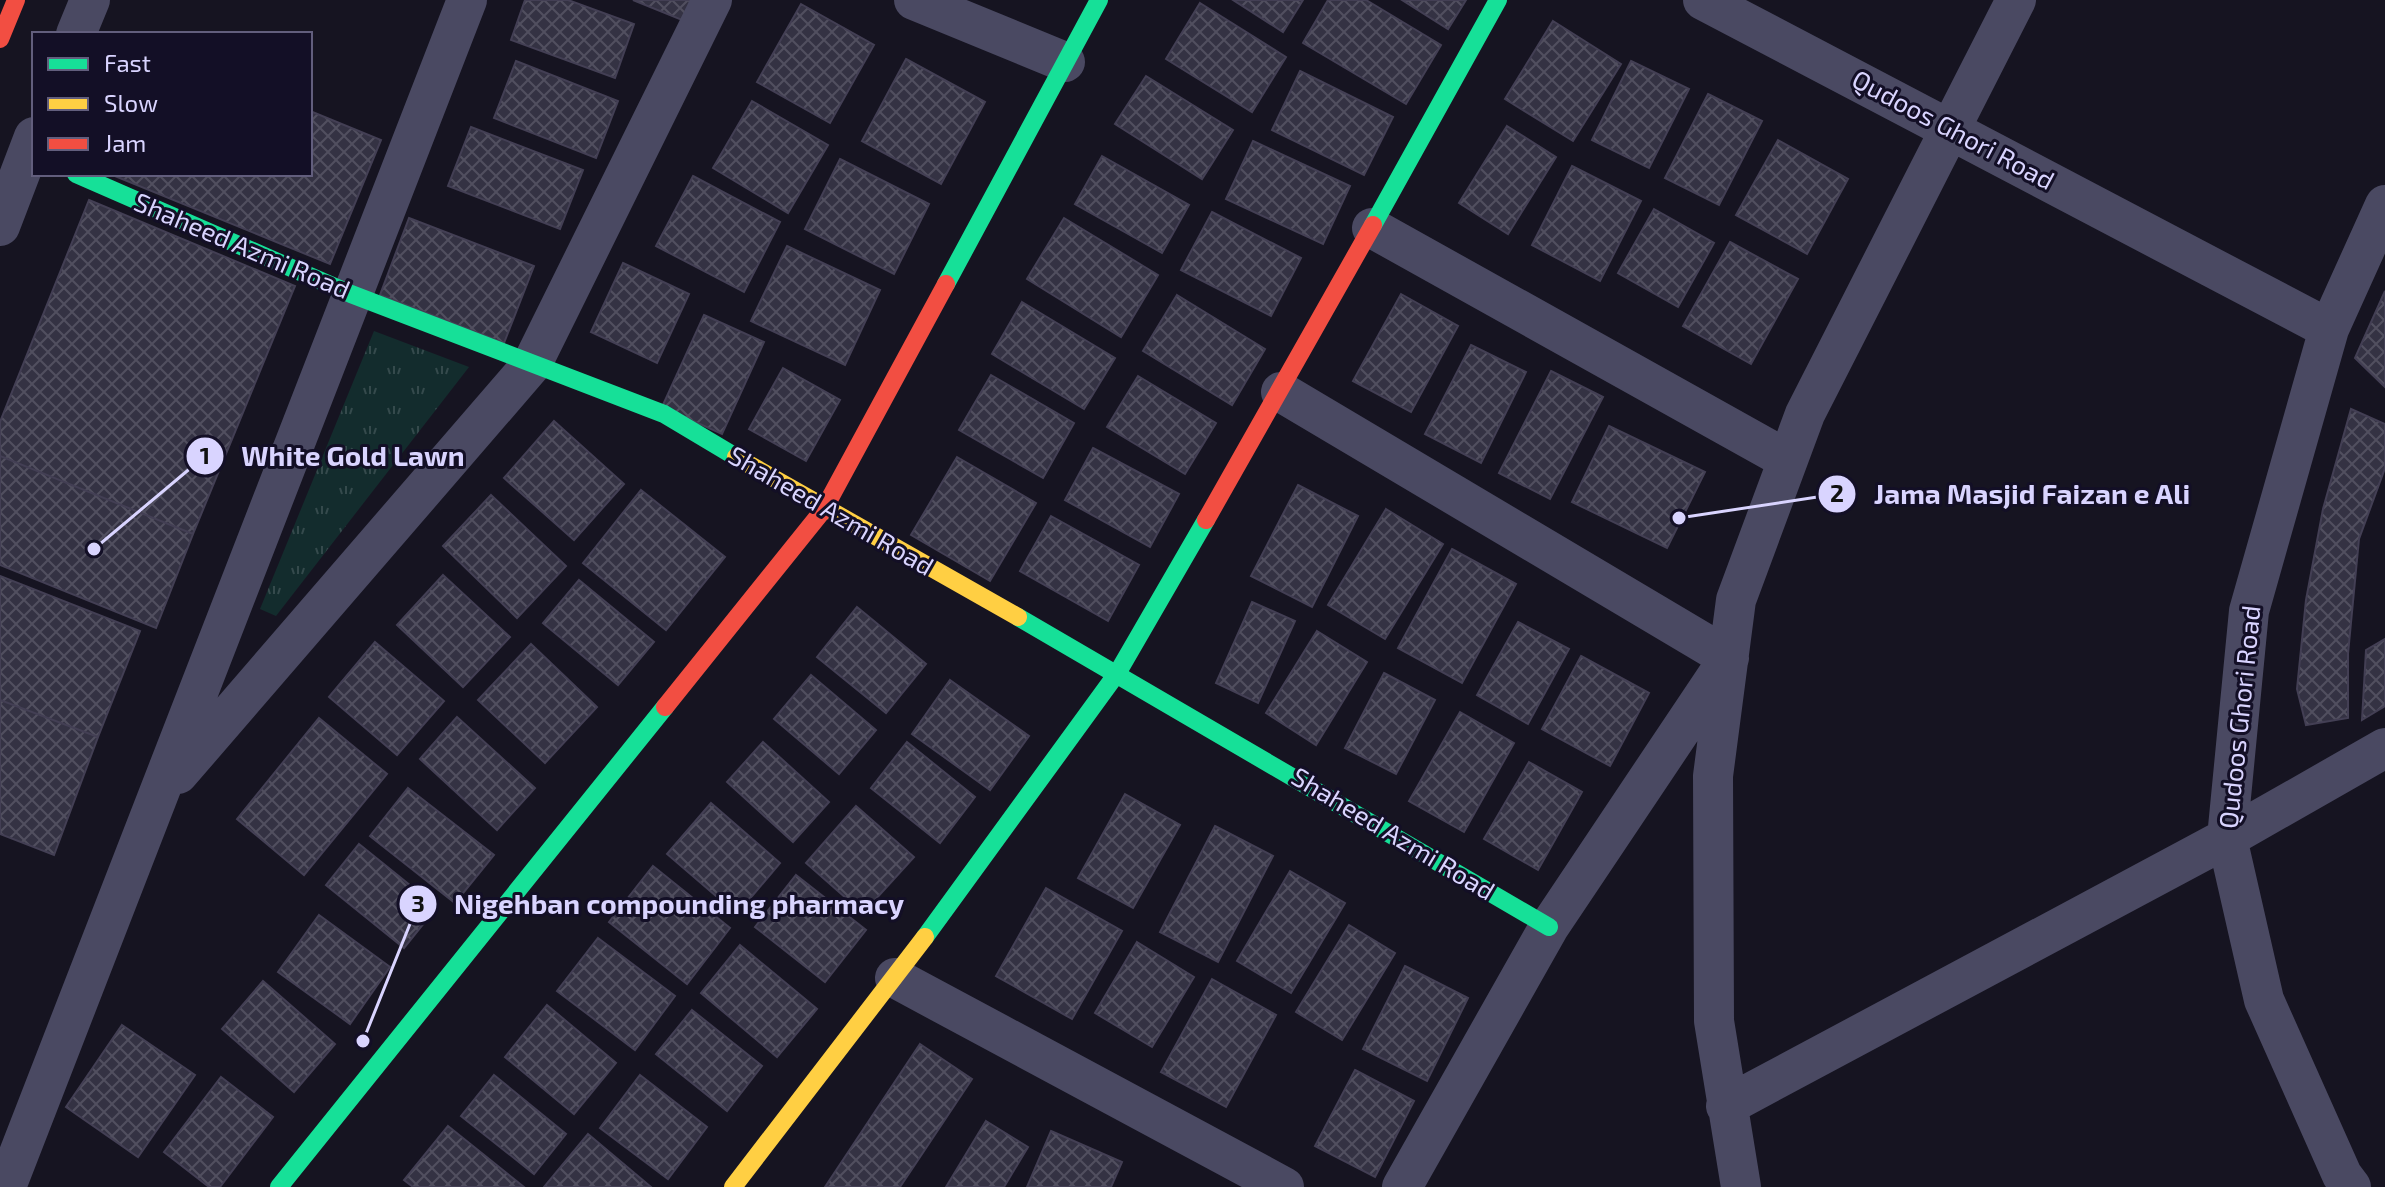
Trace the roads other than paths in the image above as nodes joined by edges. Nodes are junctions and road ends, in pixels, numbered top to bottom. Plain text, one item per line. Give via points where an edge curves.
1 (16, 0) edge
2 (90, 0) edge
3 (467, 0) edge
4 (712, 0) edge
5 (914, 0) edge
6 (1099, 0) edge
7 (1498, 0) edge
8 (1703, 0) edge
9 (2016, 0) edge
10 (77, 32) edge
11 (0, 39) edge
12 (1065, 62) junction
13 (1950, 128) junction
14 (32, 149) edge
15 (81, 176) edge
16 (2385, 205) edge
17 (0, 226) edge
18 (1372, 228) junction
19 (351, 294) junction
20 (2329, 329) junction
21 (532, 364) junction
22 (1281, 392) junction
23 (1788, 460) junction
24 (824, 509) junction
25 (1729, 658) junction
26 (1118, 672) junction
27 (2385, 748) edge
28 (159, 795) junction
29 (2227, 838) junction
30 (1549, 927) junction
31 (895, 978) junction
32 (1726, 1106) junction
33 (745, 1183) edge
34 (6, 1187) edge
35 (279, 1187) edge
36 (1284, 1187) edge
37 (1402, 1187) edge
38 (1741, 1187) edge
39 (2351, 1187) edge

1 - 11 main road
2 - 10 street
3 - 19 street
4 - 21 street
5 - 12 street
6 - 12 main road
7 - 18 main road
8 - 13 street, Qudoos Ghori Road
9 - 13 street
12 - 24 main road
13 - 20 street, Qudoos Ghori Road
13 - 23 street via 1805,414
14 - 17 street
15 - 19 main road, Shaheed Azmi Road
16 - 20 street, Qudoos Ghori Road
18 - 22 main road
18 - 23 street
19 - 21 main road, Shaheed Azmi Road
19 - 28 street
20 - 29 street, Qudoos Ghori Road via 2249,611
21 - 24 main road, Shaheed Azmi Road via 664,414
21 - 28 street
22 - 25 street
22 - 26 main road
23 - 25 street via 1736,600
24 - 26 main road, Shaheed Azmi Road
24 - 35 main road
25 - 30 street
25 - 32 street via 1713,776 1714,1021
26 - 30 main road, Shaheed Azmi Road
26 - 31 main road
27 - 29 street
28 - 34 street
29 - 32 street
29 - 39 street, Qudoos Ghori Road via 2264,1000
30 - 37 street
31 - 33 main road
31 - 36 street
32 - 38 street

